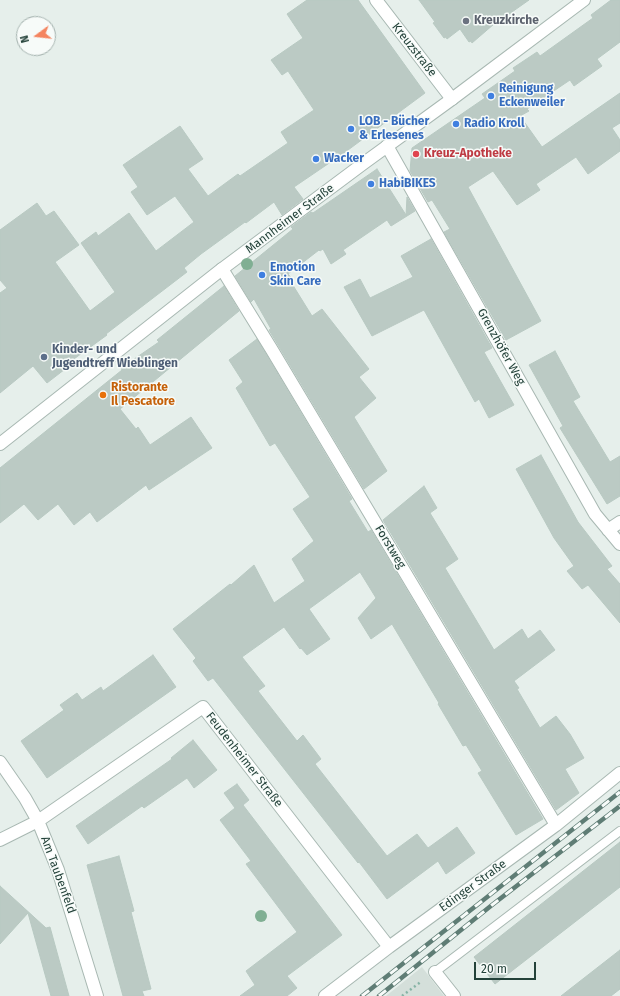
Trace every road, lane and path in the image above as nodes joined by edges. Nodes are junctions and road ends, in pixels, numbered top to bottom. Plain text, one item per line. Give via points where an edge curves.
1 (376, 0) edge
2 (584, 0) edge
3 (452, 99) junction
4 (387, 146) junction
5 (222, 269) junction
6 (0, 444) edge
7 (620, 522) edge
8 (608, 530) junction
9 (620, 544) edge
10 (0, 762) edge
11 (620, 774) edge
12 (38, 821) junction
13 (556, 825) junction
14 (620, 831) edge
15 (0, 840) edge
16 (389, 947) junction
17 (435, 972) junction
18 (97, 996) edge
19 (325, 996) edge
20 (402, 996) edge
21 (454, 996) edge

1 - 3 street, Kreuzstraße
2 - 3 street, Mannheimer Straße
3 - 4 street, Mannheimer Straße
4 - 5 street, Mannheimer Straße
4 - 8 street, Grenzhöfer Weg via 595,514
5 - 6 street, Mannheimer Straße
5 - 13 street, Forstweg
7 - 8 street
8 - 9 street, Grenzhöfer Weg
10 - 12 street, Am Taubenfeld
11 - 13 street, Edinger Straße
12 - 15 street, Feudenheimer Straße
12 - 16 street, Feudenheimer Straße via 203,707
12 - 18 street, Am Taubenfeld via 58,870
13 - 16 street, Edinger Straße
14 - 17 lane
16 - 19 street, Edinger Straße
17 - 20 path
17 - 21 street

